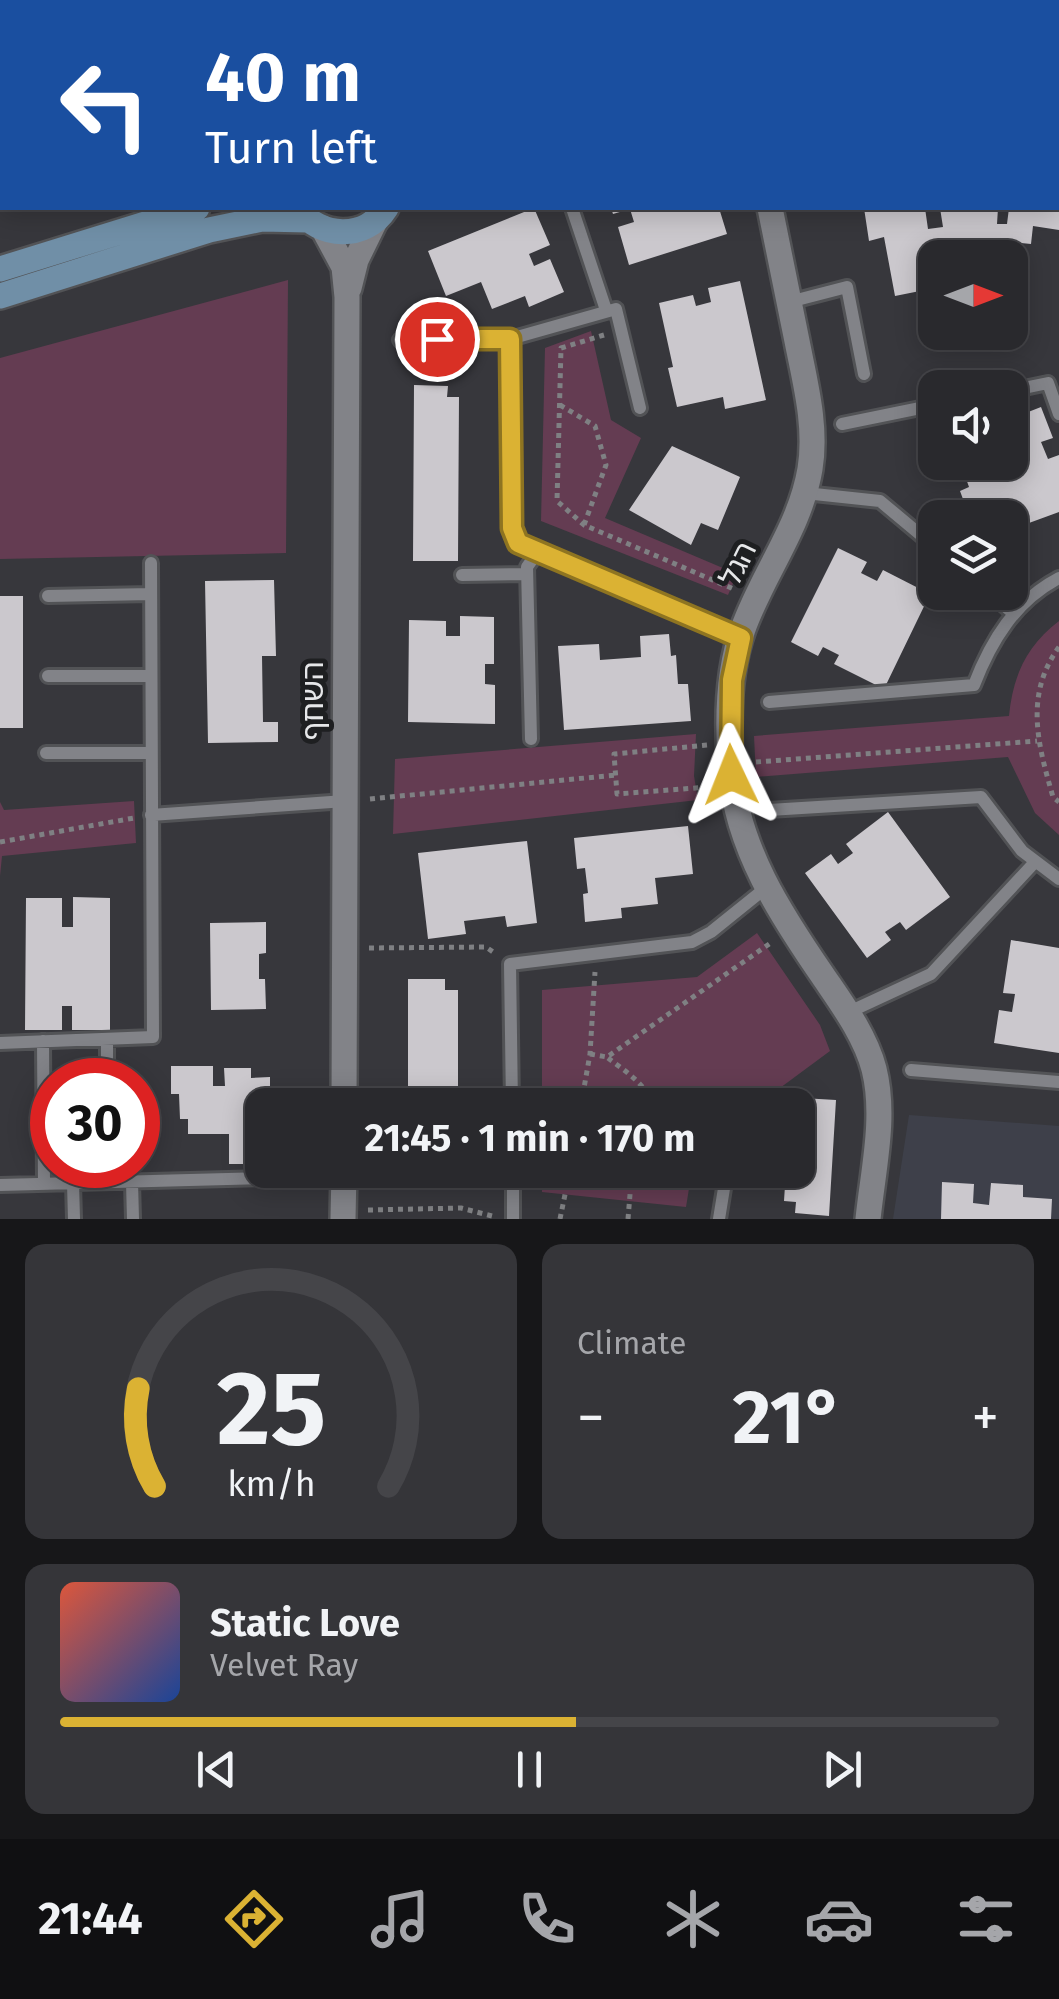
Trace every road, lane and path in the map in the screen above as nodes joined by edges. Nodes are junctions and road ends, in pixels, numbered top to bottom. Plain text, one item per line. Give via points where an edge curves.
1 (191, 210) edge
2 (573, 210) edge
3 (770, 210) edge
4 (380, 213) edge
5 (309, 218) edge
6 (0, 269) edge
7 (0, 296) edge
8 (347, 298) junction
9 (789, 302) junction
10 (606, 310) junction
11 (621, 329) junction
12 (510, 339) junction
13 (400, 340) dead end
14 (864, 374) dead end
15 (1028, 387) edge
16 (560, 405) junction
17 (640, 408) dead end
18 (918, 409) edge
19 (1059, 414) edge
20 (842, 424) dead end
21 (805, 493) junction
22 (584, 525) junction
23 (918, 533) edge
24 (537, 553) junction
25 (150, 563) dead end
26 (527, 574) junction
27 (462, 576) dead end
28 (1059, 578) edge
29 (150, 594) junction
30 (48, 596) dead end
31 (756, 599) junction
32 (1009, 610) edge
33 (1014, 614) junction
34 (741, 638) junction
35 (1059, 648) edge
36 (48, 676) dead end
37 (151, 676) junction
38 (769, 702) dead end
39 (531, 739) dead end
40 (1037, 741) junction
41 (151, 753) junction
42 (46, 754) dead end
43 (731, 764) junction
44 (616, 775) junction
45 (345, 801) junction
46 (1059, 802) edge
47 (769, 810) dead end
48 (151, 815) junction
49 (0, 842) edge
50 (1035, 862) junction
51 (1059, 879) edge
52 (767, 886) junction
53 (790, 928) junction
54 (344, 948) junction
55 (596, 954) junction
56 (510, 964) junction
57 (847, 1013) junction
58 (107, 1038) junction
59 (43, 1041) junction
60 (0, 1043) edge
61 (590, 1054) junction
62 (607, 1057) junction
63 (43, 1058) edge
64 (107, 1058) edge
65 (911, 1070) dead end
66 (1059, 1082) edge
67 (344, 1088) edge
68 (512, 1088) edge
69 (584, 1088) edge
70 (643, 1088) edge
71 (245, 1177) edge
72 (160, 1181) edge
73 (30, 1184) edge
74 (0, 1185) edge
75 (73, 1188) edge
76 (132, 1188) edge
77 (344, 1188) edge
78 (513, 1188) edge
79 (566, 1188) edge
80 (631, 1188) edge
81 (724, 1188) edge
82 (344, 1215) edge
83 (74, 1219) edge
84 (132, 1219) edge
85 (504, 1219) edge
86 (513, 1219) edge
87 (560, 1219) edge
88 (628, 1219) edge
89 (719, 1219) edge
90 (868, 1219) edge

1 - 6 street
2 - 10 lane
3 - 9 street, הגל
4 - 5 street via 349,232
4 - 8 street, השחף via 356,260
5 - 7 street via 209,230
5 - 8 street, השחף via 344,268
8 - 45 street, השחף
9 - 14 lane via 847,288
9 - 21 street, הגל via 812,434
10 - 11 lane via 616,309
10 - 12 lane
11 - 16 path via 561,348
11 - 17 lane
12 - 13 lane
12 - 24 lane via 512,528 518,543
15 - 19 lane via 1048,383
16 - 22 path via 557,501
16 - 22 path via 595,426 606,465
18 - 20 lane
21 - 23 lane via 880,501
21 - 31 street, הגל
22 - 31 path
24 - 26 lane
24 - 34 lane
25 - 29 lane
26 - 27 lane
26 - 39 lane
28 - 33 lane
29 - 30 lane
29 - 37 lane
31 - 34 street, הגל
32 - 33 lane
33 - 38 lane via 974,685
34 - 43 street, הגל via 732,680
35 - 40 path via 1038,691
36 - 37 lane
37 - 41 lane
40 - 43 path
40 - 46 path
41 - 42 lane
41 - 48 lane
43 - 44 path via 617,794
43 - 44 path via 614,754
43 - 52 street, הגל via 740,818
44 - 45 path
45 - 48 lane
45 - 54 street, השחף
47 - 50 lane via 981,797
48 - 49 path
48 - 58 lane via 152,1037
50 - 51 lane
50 - 57 lane via 930,974
52 - 53 street, הגל
52 - 55 lane via 692,942
53 - 57 street, הגל
53 - 62 path
54 - 56 path via 486,947
54 - 67 street, השחף
55 - 56 lane
55 - 61 path
56 - 68 lane
57 - 90 street, הגל via 873,1066 878,1100
58 - 59 lane
58 - 64 lane
59 - 60 lane
59 - 63 lane
61 - 62 path
61 - 69 path
62 - 70 path
65 - 66 lane
71 - 72 lane
73 - 74 lane
75 - 83 lane
76 - 84 lane
77 - 82 street
78 - 86 lane
79 - 87 path
80 - 88 path
81 - 89 lane
82 - 85 path via 461,1208

